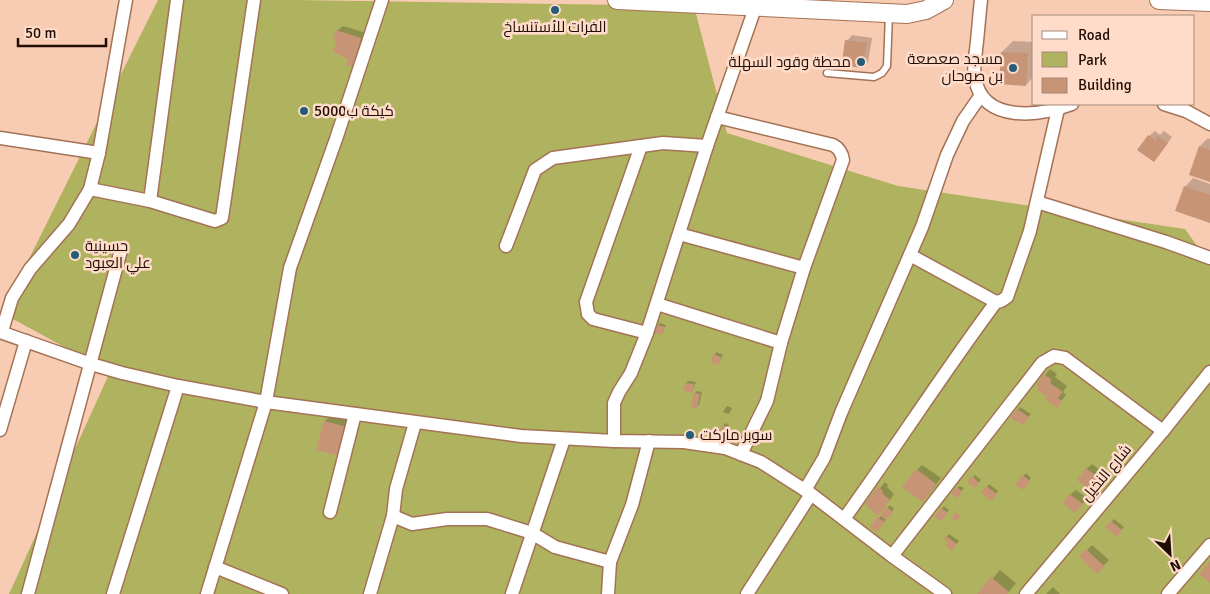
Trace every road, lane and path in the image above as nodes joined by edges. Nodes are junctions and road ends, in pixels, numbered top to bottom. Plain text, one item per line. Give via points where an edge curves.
1 (126, 0) edge
2 (177, 0) edge
3 (254, 0) edge
4 (382, 0) edge
5 (617, 0) edge
6 (944, 0) edge
7 (980, 0) edge
8 (1159, 0) edge
9 (1164, 0) edge
10 (1210, 2) edge
11 (755, 8) junction
12 (889, 12) junction
13 (827, 73) dead end
14 (981, 95) junction
15 (1069, 105) edge
16 (1167, 105) edge
17 (1058, 109) junction
18 (717, 117) junction
19 (1210, 124) edge
20 (0, 138) edge
21 (641, 146) junction
22 (707, 146) junction
23 (99, 154) junction
24 (90, 189) junction
25 (150, 201) junction
26 (1037, 202) junction
27 (679, 234) junction
28 (506, 246) dead end
29 (121, 250) dead end
30 (910, 255) junction
31 (1210, 258) edge
32 (804, 268) junction
33 (996, 302) junction
34 (657, 304) junction
35 (1, 332) edge
36 (647, 333) junction
37 (26, 341) junction
38 (781, 343) junction
39 (91, 364) junction
40 (1210, 372) edge
41 (178, 386) junction
42 (266, 402) junction
43 (356, 414) junction
44 (415, 423) junction
45 (0, 430) edge
46 (1163, 431) junction
47 (564, 439) junction
48 (614, 441) junction
49 (649, 441) junction
50 (741, 454) junction
51 (808, 492) junction
52 (330, 512) dead end
53 (393, 516) junction
54 (844, 519) junction
55 (532, 533) junction
56 (1210, 546) edge
57 (892, 556) junction
58 (610, 562) junction
59 (215, 566) junction
60 (28, 594) edge
61 (113, 594) edge
62 (207, 594) edge
63 (282, 594) edge
64 (370, 594) edge
65 (512, 594) edge
66 (608, 594) edge
67 (747, 594) edge
68 (945, 594) edge
69 (1026, 594) edge
70 (1168, 594) edge

1 - 23 street
2 - 25 street
3 - 25 street via 222,218 215,221
4 - 42 street via 290,268
5 - 11 main road
6 - 12 main road via 916,12
7 - 14 street via 975,78
8 - 9 main road
9 - 10 main road
11 - 12 main road
11 - 18 street
12 - 13 lane via 887,66 882,73 874,77
14 - 17 street via 993,108 1007,112
14 - 30 street via 963,121 947,155
15 - 17 street
16 - 19 street
17 - 26 street
18 - 22 street
18 - 32 street via 838,148 843,160
20 - 23 street
21 - 22 street via 663,143
21 - 28 street via 553,158 540,166
21 - 36 street via 586,302 588,314 593,319
22 - 27 street
23 - 24 street
24 - 25 street
24 - 35 street via 68,224 30,268 12,298
26 - 31 street
26 - 33 street via 1008,297
27 - 32 street
27 - 34 street
29 - 39 street
30 - 33 street
30 - 51 street
32 - 38 street
33 - 54 street via 952,360
34 - 36 street
34 - 38 street
35 - 37 street
36 - 48 street via 631,373 614,403
37 - 39 street
37 - 45 street
38 - 50 street via 767,401
39 - 41 street
39 - 60 street
40 - 46 street, شارع النخيل
41 - 42 street
41 - 61 street
42 - 43 street
42 - 59 street
43 - 44 street
43 - 52 street
44 - 47 street
44 - 53 street via 396,489
46 - 57 street via 1065,358 1054,356 1042,363
46 - 69 street, شارع النخيل
47 - 48 street
47 - 55 street
48 - 49 street
49 - 50 street via 684,442 725,448
49 - 58 street via 632,505
50 - 51 street via 761,462
51 - 54 street
51 - 67 street
53 - 55 street via 412,524 447,519 486,519
53 - 64 street
54 - 57 street
55 - 58 street via 555,547
55 - 65 street
56 - 70 street
57 - 68 street
58 - 66 street
59 - 62 street
59 - 63 street

